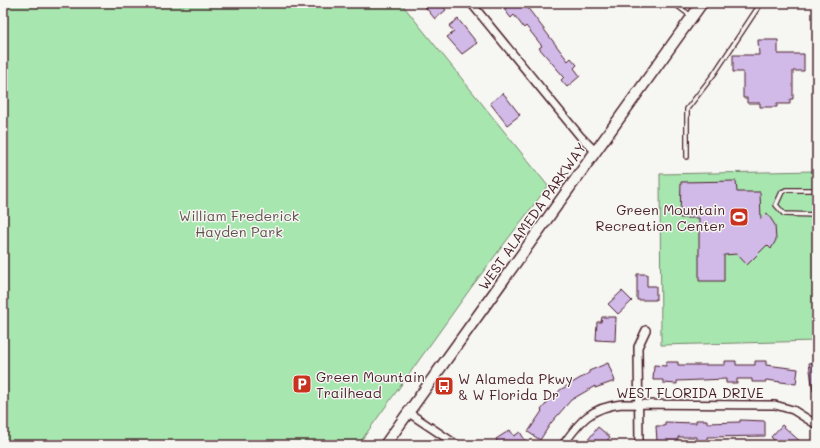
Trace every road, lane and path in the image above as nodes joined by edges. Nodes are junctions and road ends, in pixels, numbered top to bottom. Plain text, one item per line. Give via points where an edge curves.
1 (471, 3) edge
2 (674, 3) edge
3 (702, 3) edge
4 (761, 3) edge
5 (692, 17) junction
6 (595, 151) junction
7 (687, 157) dead end
8 (817, 190) edge
9 (817, 215) edge
10 (646, 330) dead end
11 (638, 403) junction
12 (409, 413) junction
13 (817, 425) edge
14 (385, 445) edge
15 (457, 445) edge
16 (563, 445) edge
17 (638, 445) edge

1 - 6 street
2 - 5 lane
3 - 5 main road, WEST ALAMEDA PARKWAY
4 - 7 lane via 714,74 687,109
5 - 6 main road, WEST ALAMEDA PARKWAY
6 - 12 main road, WEST ALAMEDA PARKWAY
8 - 9 lane via 786,190 782,192 776,205 784,214
10 - 11 street via 638,347
11 - 13 street, WEST FLORIDA DRIVE via 764,404 785,407 807,417
11 - 16 street, WEST FLORIDA DRIVE via 612,405 595,411 579,423
11 - 17 street
12 - 14 main road, WEST ALAMEDA PARKWAY
12 - 15 street

